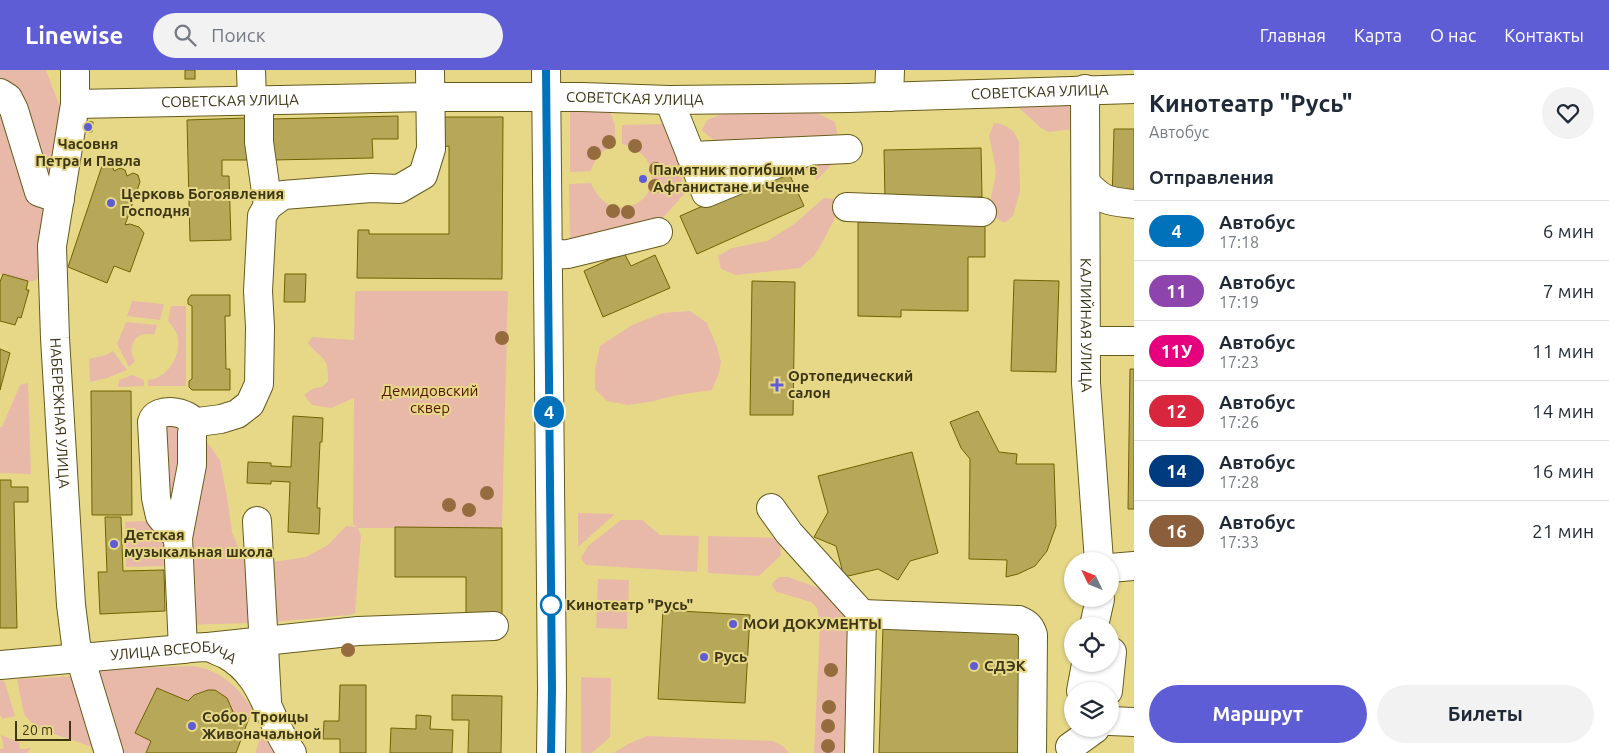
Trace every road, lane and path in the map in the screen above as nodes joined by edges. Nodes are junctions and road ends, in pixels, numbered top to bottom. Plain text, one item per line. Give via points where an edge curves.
1 (75, 70) edge
2 (251, 70) edge
3 (430, 70) edge
4 (546, 70) edge
5 (890, 70) edge
6 (1085, 89) junction
7 (1134, 89) edge
8 (0, 93) edge
9 (546, 97) junction
10 (889, 97) junction
11 (430, 98) junction
12 (669, 100) junction
13 (256, 101) junction
14 (75, 104) junction
15 (848, 149) dead end
16 (808, 151) junction
17 (691, 156) junction
18 (1086, 183) junction
19 (60, 199) junction
20 (1134, 204) edge
21 (268, 206) junction
22 (847, 207) dead end
23 (982, 212) dead end
24 (658, 232) dead end
25 (548, 255) junction
26 (1086, 341) junction
27 (1134, 341) edge
28 (195, 424) junction
29 (771, 508) dead end
30 (257, 521) dead end
31 (178, 538) junction
32 (1098, 552) edge
33 (1134, 566) edge
34 (1119, 567) edge
35 (862, 614) junction
36 (494, 626) dead end
37 (305, 637) junction
38 (264, 642) junction
39 (195, 648) junction
40 (80, 659) junction
41 (0, 665) edge
42 (267, 702) junction
43 (1119, 722) edge
44 (1134, 722) edge
45 (109, 753) edge
46 (292, 753) edge
47 (551, 753) edge
48 (859, 753) edge
49 (1032, 753) edge

1 - 14 street, НАБЕРЕЖНАЯ УЛИЦА
2 - 13 street
3 - 11 street
4 - 9 street
5 - 10 street
6 - 7 street, СОВЕТСКАЯ УЛИЦА
6 - 10 street, СОВЕТСКАЯ УЛИЦА
6 - 18 street, КАЛИЙНАЯ УЛИЦА
8 - 19 street via 8,98 14,110 39,192
9 - 11 street, СОВЕТСКАЯ УЛИЦА
9 - 12 street, СОВЕТСКАЯ УЛИЦА
9 - 25 street
10 - 12 street, СОВЕТСКАЯ УЛИЦА
11 - 13 street, СОВЕТСКАЯ УЛИЦА
11 - 21 street via 431,149 423,176 399,189 283,195
12 - 17 street
13 - 14 street, СОВЕТСКАЯ УЛИЦА
13 - 21 street
14 - 19 street, НАБЕРЕЖНАЯ УЛИЦА
15 - 16 street
16 - 17 street
16 - 17 street via 706,193
18 - 20 street via 1100,198
18 - 26 street, КАЛИЙНАЯ УЛИЦА
19 - 40 street, НАБЕРЕЖНАЯ УЛИЦА via 52,246 55,338 70,605
21 - 28 street via 262,216 259,250 259,384 250,404 238,414
22 - 23 street
24 - 25 street via 568,254
25 - 47 street
26 - 27 street
26 - 32 street, КАЛИЙНАЯ УЛИЦА via 1086,384
28 - 31 street via 192,465
28 - 31 street via 183,414 160,413 152,422 160,516
29 - 35 street via 789,533
30 - 38 street
31 - 39 street via 180,612
33 - 34 street
35 - 48 street
35 - 49 street via 1025,622 1033,635
36 - 37 street via 358,631
37 - 38 street
37 - 42 street via 295,642 281,658
38 - 39 street
38 - 42 street
39 - 40 street, УЛИЦА ВСЕОБУЧА
39 - 42 street, УЛИЦА ВСЕОБУЧА via 229,657 242,666
40 - 41 street, УЛИЦА ВСЕОБУЧА
40 - 45 street, НАБЕРЕЖНАЯ УЛИЦА
42 - 46 street, УЛИЦА ВСЕОБУЧА
43 - 44 street

